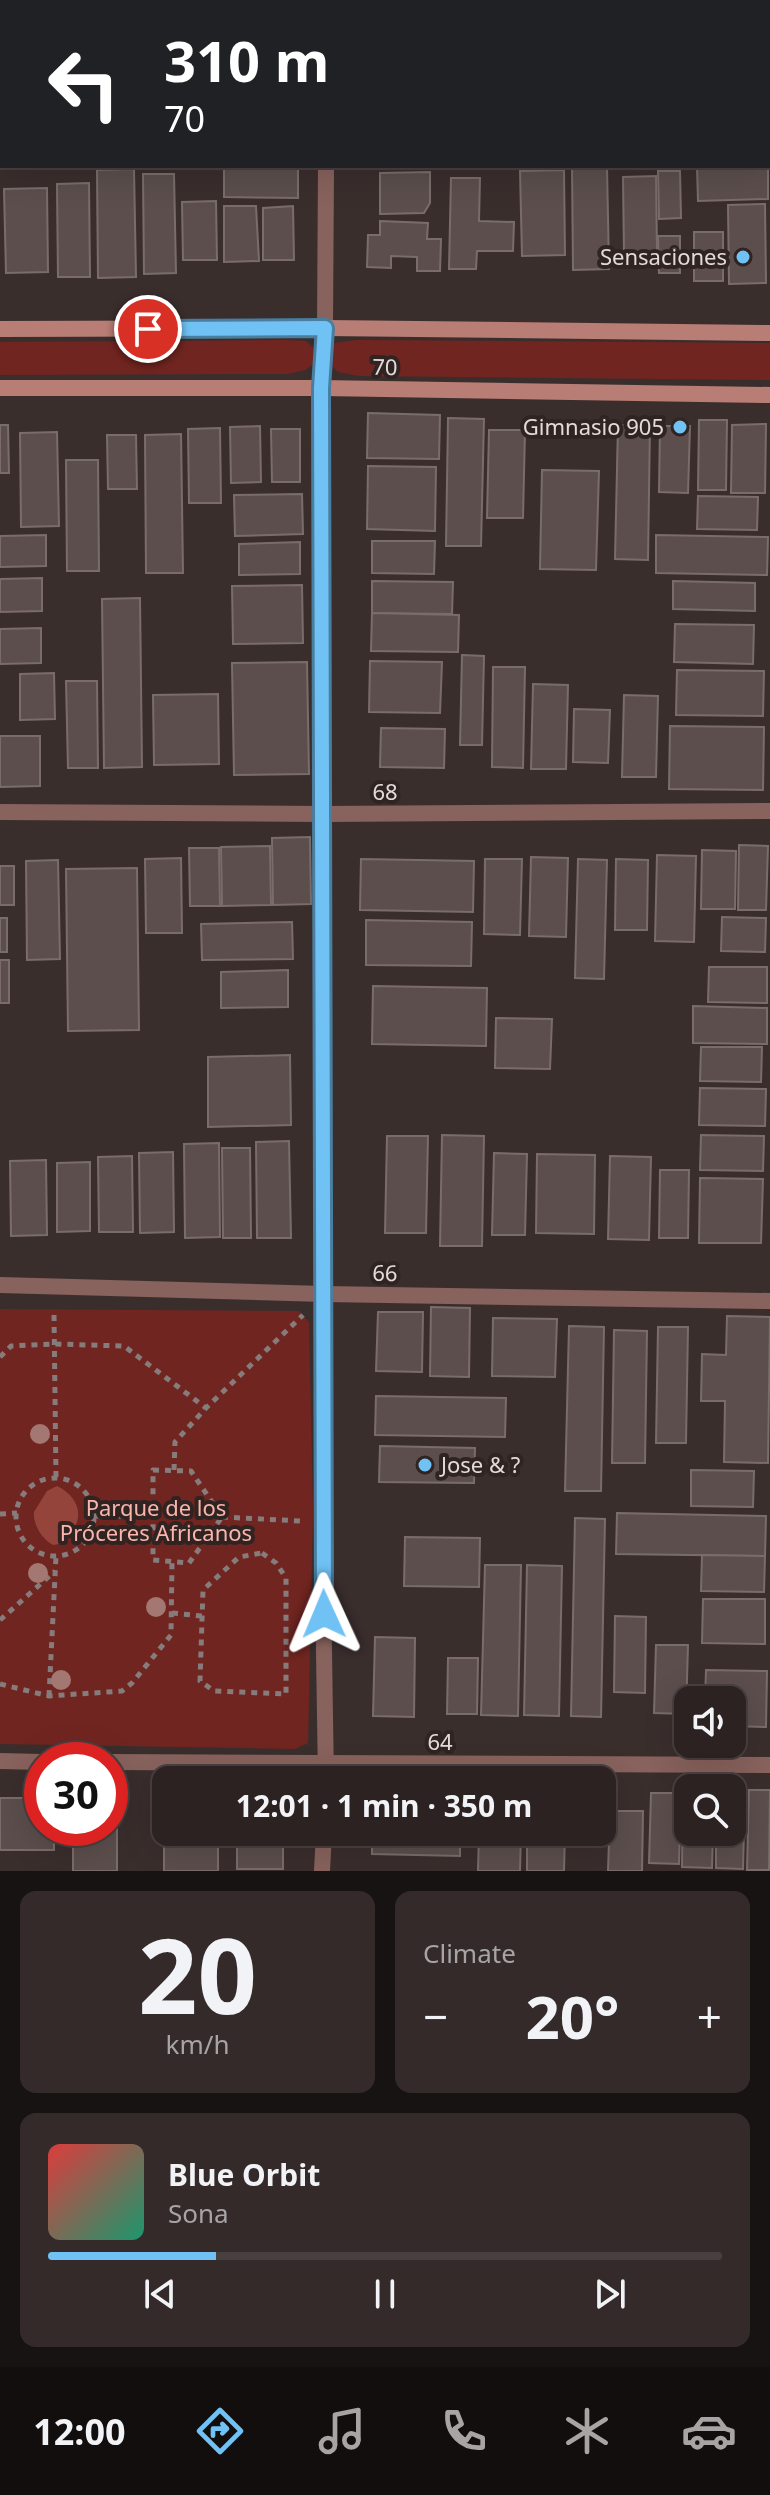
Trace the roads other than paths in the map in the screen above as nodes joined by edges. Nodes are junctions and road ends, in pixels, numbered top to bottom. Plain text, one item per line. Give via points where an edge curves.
1 (326, 168) edge
2 (325, 328) junction
3 (0, 329) edge
4 (770, 333) edge
5 (0, 388) edge
6 (321, 388) junction
7 (770, 395) edge
8 (770, 811) edge
9 (0, 812) edge
10 (323, 814) junction
11 (0, 1285) edge
12 (324, 1294) junction
13 (770, 1301) edge
14 (0, 1761) edge
15 (24, 1762) edge
16 (128, 1763) edge
17 (770, 1765) edge
18 (196, 1766) edge
19 (326, 1766) edge
20 (616, 1767) edge
21 (323, 1846) edge
22 (322, 1871) edge

1 - 2 street
2 - 3 main road, 70
2 - 4 main road, 70
2 - 6 street
5 - 6 main road, 70
6 - 7 main road, 70
6 - 10 street
8 - 10 street, 68
9 - 10 street, 68
10 - 12 street
11 - 12 street, 66
12 - 13 street, 66
12 - 19 street
14 - 15 street
16 - 18 street, 64
17 - 20 street, 64
21 - 22 street

